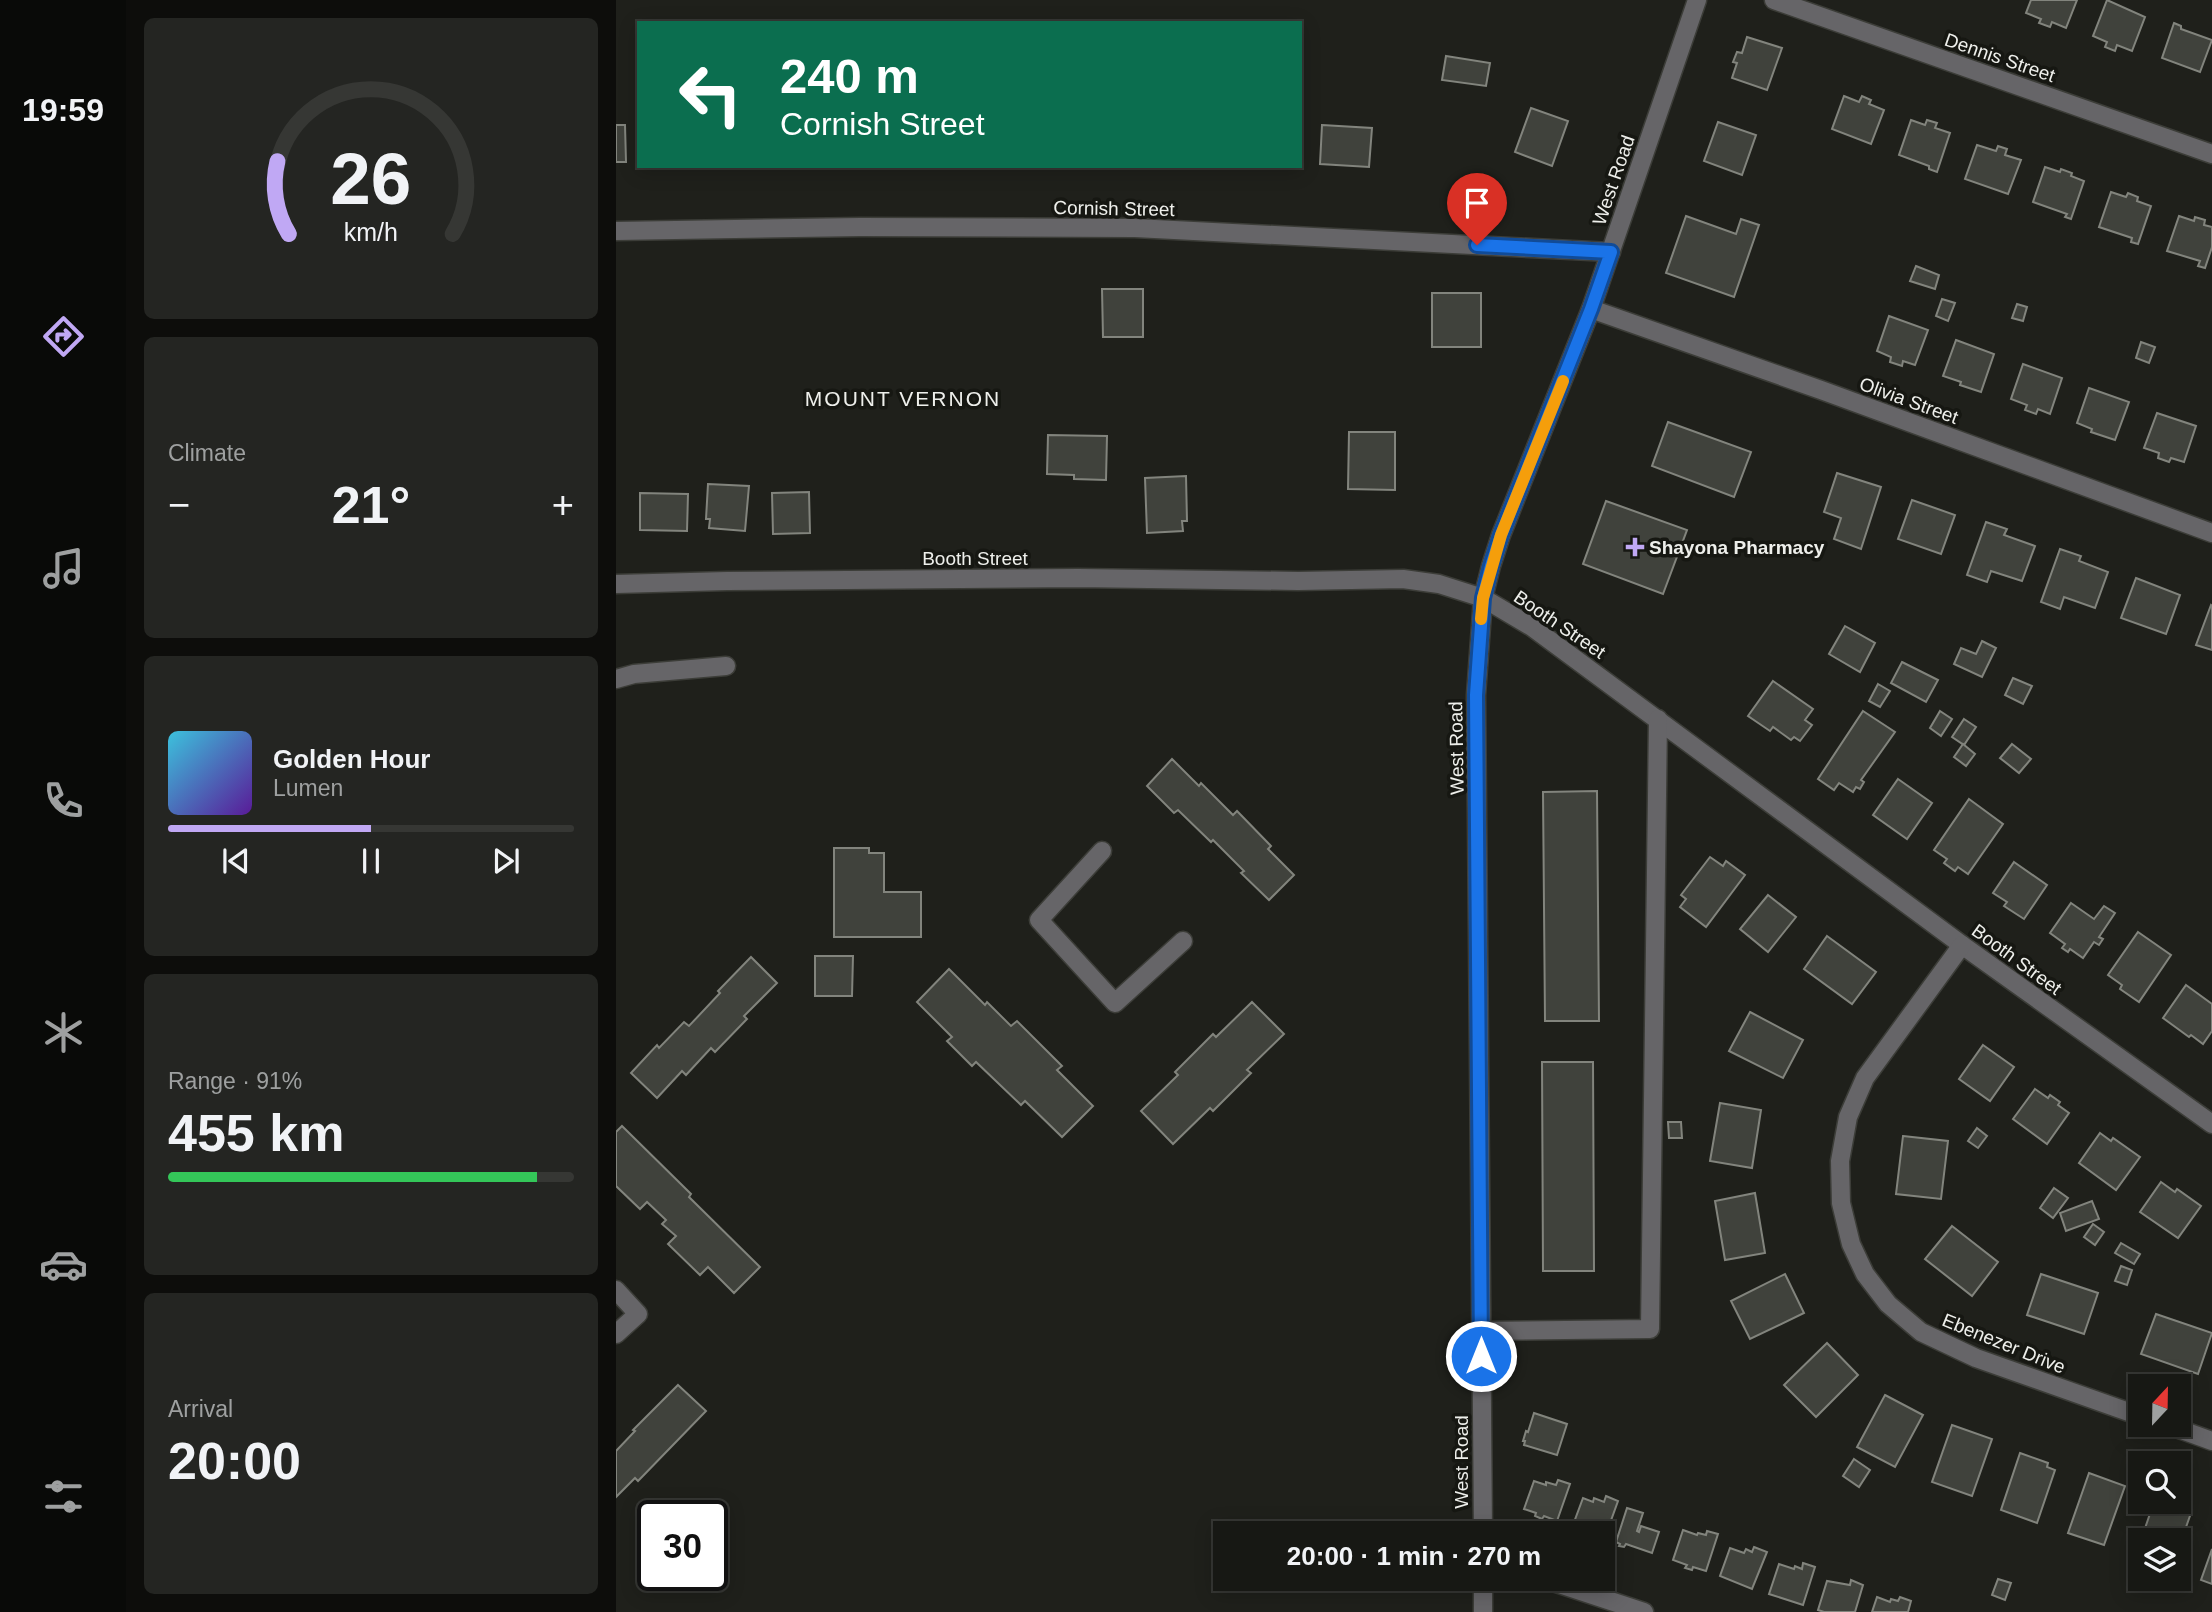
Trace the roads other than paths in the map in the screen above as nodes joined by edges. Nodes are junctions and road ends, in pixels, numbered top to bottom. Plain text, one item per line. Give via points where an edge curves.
1 (1697, 0) edge
2 (1774, 0) edge
3 (2212, 154) edge
4 (616, 231) edge
5 (1611, 252) junction
6 (1591, 309) junction
7 (2212, 533) edge
8 (616, 584) edge
9 (1483, 598) junction
10 (726, 666) dead end
11 (616, 679) edge
12 (1658, 719) junction
13 (1102, 851) dead end
14 (1183, 941) dead end
15 (1962, 945) junction
16 (2212, 1124) edge
17 (616, 1290) edge
18 (1481, 1331) junction
19 (616, 1334) edge
20 (2128, 1412) edge
21 (2191, 1433) edge
22 (2212, 1441) edge
23 (1483, 1521) edge
24 (1483, 1591) edge
25 (1580, 1591) edge
26 (1483, 1612) edge
27 (1644, 1612) edge

1 - 5 street, West Road
2 - 3 street, Dennis Street
4 - 5 street, Cornish Street via 1135,228
5 - 6 street, West Road
6 - 7 street, Olivia Street
6 - 9 street, West Road via 1501,535
8 - 9 street, Booth Street via 1403,579
9 - 12 street, Booth Street via 1532,627
9 - 18 street, West Road via 1476,695
10 - 11 street
12 - 15 street, Booth Street
12 - 18 street via 1650,1329
13 - 14 street via 1039,920 1047,929 1115,1003
15 - 16 street, Booth Street
15 - 20 street, Ebenezer Drive via 1865,1078 1848,1116 1840,1161 1841,1203 1851,1244 1865,1274 1888,1304 1921,1332 1976,1358
17 - 19 street via 638,1314
18 - 23 street, West Road
21 - 22 street
24 - 26 street
25 - 27 street

